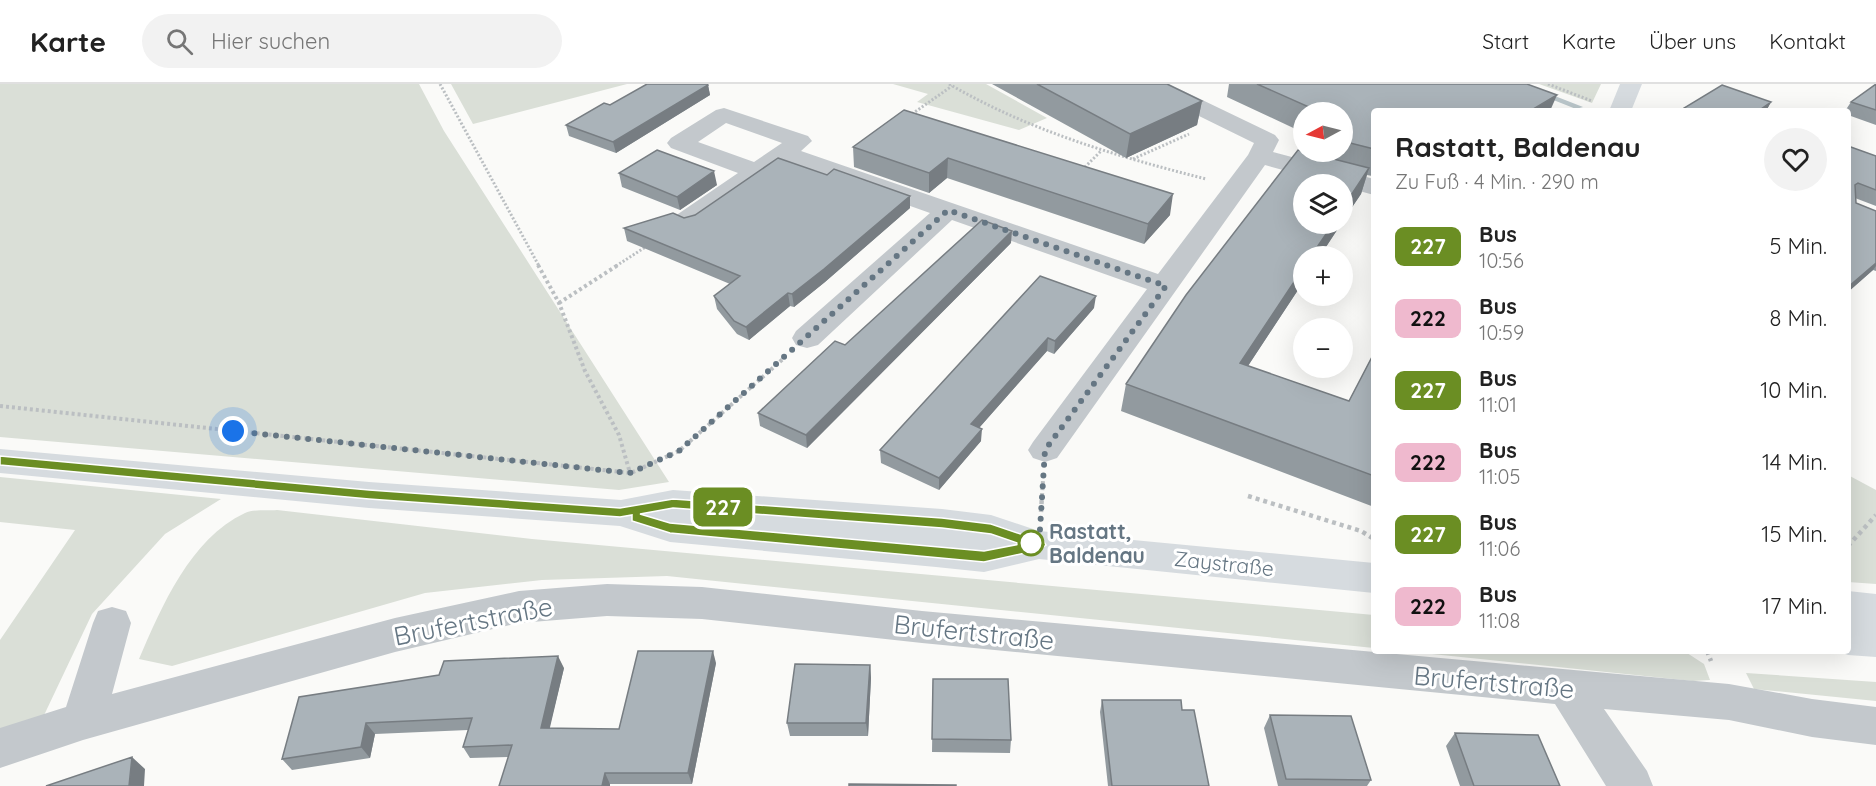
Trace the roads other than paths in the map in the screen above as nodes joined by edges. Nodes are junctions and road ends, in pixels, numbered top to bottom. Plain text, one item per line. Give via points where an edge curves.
1 (1152, 84) edge
2 (1198, 84) edge
3 (1632, 84) edge
4 (1175, 95) junction
5 (1621, 108) edge
6 (783, 153) junction
7 (1259, 156) junction
8 (756, 171) junction
9 (1371, 186) edge
10 (948, 210) junction
11 (687, 220) edge
12 (1166, 286) junction
13 (807, 338) road end
14 (1045, 450) road end
15 (0, 461) edge
16 (1371, 578) edge
17 (1851, 607) edge
18 (1876, 610) edge
19 (112, 623) dead end
20 (1851, 638) edge
21 (1876, 640) edge
22 (1568, 689) junction
23 (83, 721) junction
24 (1876, 726) edge
25 (0, 748) edge
26 (1631, 786) edge

1 - 4 street
2 - 4 street
3 - 5 street
4 - 7 street via 1267,140
6 - 8 street
6 - 8 street via 800,141 724,116 679,143
6 - 10 street
7 - 9 street
7 - 12 street
8 - 11 street
10 - 12 street
10 - 13 street
12 - 14 street
15 - 16 street, Zaystraße via 369,495 620,513 670,528 936,554 984,557 1039,545
17 - 18 street
19 - 23 street
20 - 21 street
22 - 23 street, Brufertstraße via 702,603 607,600 519,607 395,635
22 - 24 street, Brufertstraße via 1729,702
22 - 26 street
23 - 25 street, Brufertstraße

